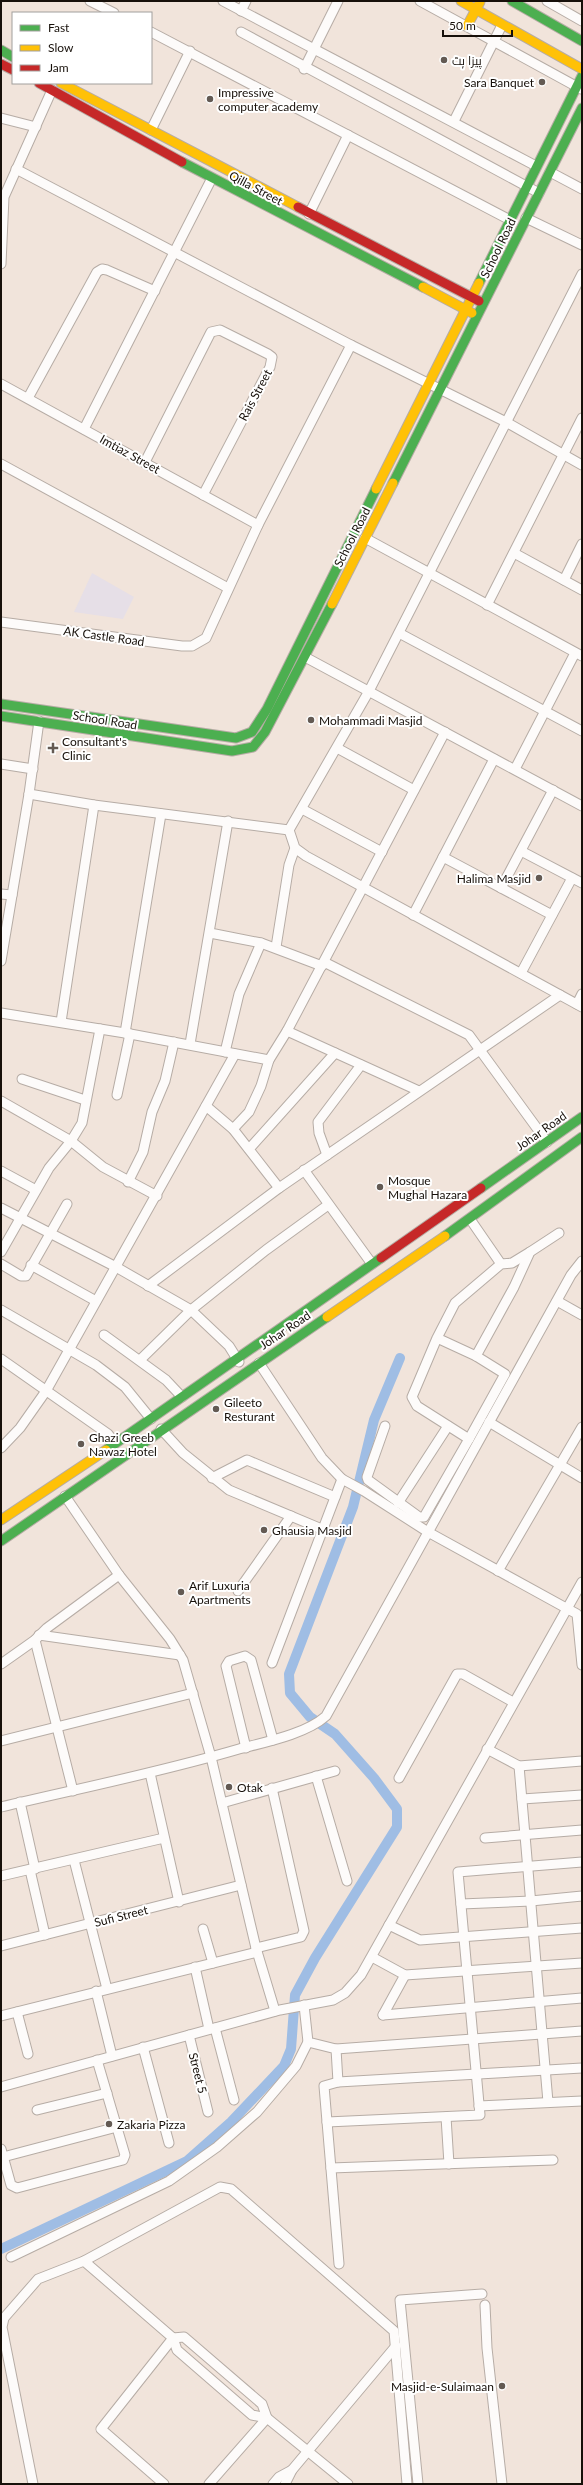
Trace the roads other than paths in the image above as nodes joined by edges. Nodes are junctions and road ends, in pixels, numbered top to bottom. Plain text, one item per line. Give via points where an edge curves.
1 (90, 1) edge
2 (223, 1) edge
3 (246, 1) edge
4 (338, 1) edge
5 (420, 1) edge
6 (461, 1) edge
7 (481, 1) edge
8 (512, 1) edge
9 (547, 1) edge
10 (476, 10) junction
11 (241, 11) junction
12 (112, 12) edge
13 (582, 21) edge
14 (502, 25) junction
15 (467, 26) junction
16 (152, 32) edge
17 (241, 32) dead end
18 (495, 41) junction
19 (582, 41) edge
20 (314, 49) junction
21 (1, 50) edge
22 (190, 51) junction
23 (12, 56) edge
24 (1, 64) edge
25 (304, 69) junction
26 (582, 69) edge
27 (12, 70) edge
28 (582, 76) edge
29 (41, 84) edge
30 (63, 84) edge
31 (579, 88) edge
32 (52, 90) junction
33 (582, 108) edge
34 (1, 118) edge
35 (454, 121) junction
36 (36, 127) junction
37 (150, 130) junction
38 (348, 135) junction
39 (536, 166) junction
40 (16, 169) junction
41 (550, 172) junction
42 (212, 178) junction
43 (527, 187) junction
44 (582, 189) edge
45 (539, 193) junction
46 (3, 197) edge
47 (309, 214) junction
48 (526, 218) junction
49 (510, 220) junction
50 (582, 245) edge
51 (174, 253) junction
52 (1, 264) edge
53 (582, 274) edge
54 (155, 291) junction
55 (471, 297) junction
56 (484, 304) junction
57 (465, 310) junction
58 (477, 316) junction
59 (351, 345) junction
60 (1, 384) edge
61 (429, 384) junction
62 (440, 388) junction
63 (28, 398) junction
64 (582, 418) edge
65 (506, 422) junction
66 (84, 429) junction
67 (563, 455) junction
68 (145, 462) junction
69 (1, 464) edge
70 (582, 465) edge
71 (202, 495) junction
72 (258, 525) junction
73 (365, 538) junction
74 (582, 544) edge
75 (514, 553) junction
76 (430, 572) junction
77 (564, 580) junction
78 (228, 588) junction
79 (582, 590) edge
80 (487, 605) junction
81 (1, 622) edge
82 (399, 633) junction
83 (579, 654) edge
84 (305, 657) junction
85 (369, 691) junction
86 (273, 696) junction
87 (282, 701) junction
88 (1, 704) edge
89 (14, 706) junction
90 (545, 711) junction
91 (1, 716) edge
92 (12, 718) junction
93 (39, 722) junction
94 (582, 731) edge
95 (445, 732) junction
96 (337, 748) junction
97 (494, 758) junction
98 (1, 764) edge
99 (33, 768) junction
100 (514, 769) junction
101 (414, 790) junction
102 (553, 790) junction
103 (29, 794) junction
104 (94, 805) junction
105 (582, 806) edge
106 (302, 809) junction
107 (161, 814) junction
108 (228, 821) junction
109 (289, 830) junction
110 (295, 848) junction
111 (521, 850) junction
112 (382, 852) junction
113 (443, 857) junction
114 (572, 878) junction
115 (582, 883) edge
116 (364, 887) junction
117 (501, 888) junction
118 (1, 894) edge
119 (12, 896) junction
120 (413, 915) junction
121 (552, 915) junction
122 (210, 932) junction
123 (261, 943) junction
124 (276, 948) junction
125 (1, 961) edge
126 (323, 964) junction
127 (521, 973) junction
128 (582, 994) edge
129 (560, 995) junction
130 (579, 1005) edge
131 (1, 1013) edge
132 (61, 1022) junction
133 (100, 1029) junction
134 (287, 1031) junction
135 (128, 1033) junction
136 (174, 1042) junction
137 (190, 1044) junction
138 (481, 1049) junction
139 (225, 1052) junction
140 (335, 1053) junction
141 (235, 1054) junction
142 (269, 1060) junction
143 (361, 1065) junction
144 (22, 1079) dead end
145 (419, 1091) junction
146 (117, 1095) dead end
147 (85, 1100) junction
148 (1, 1101) edge
149 (206, 1106) junction
150 (582, 1117) edge
151 (233, 1129) junction
152 (582, 1137) edge
153 (71, 1141) junction
154 (547, 1142) junction
155 (249, 1149) junction
156 (327, 1154) junction
157 (1, 1170) edge
158 (304, 1170) junction
159 (128, 1182) junction
160 (279, 1188) junction
161 (36, 1190) junction
162 (157, 1196) junction
163 (67, 1204) dead end
164 (328, 1205) junction
165 (1, 1208) edge
166 (19, 1218) junction
167 (470, 1219) junction
168 (559, 1233) dead end
169 (50, 1234) junction
170 (1, 1252) edge
171 (530, 1252) junction
172 (582, 1261) edge
173 (1, 1264) edge
174 (372, 1264) junction
175 (501, 1264) junction
176 (31, 1265) junction
177 (116, 1267) junction
178 (148, 1286) junction
179 (96, 1301) junction
180 (557, 1301) junction
181 (1, 1310) edge
182 (191, 1310) junction
183 (582, 1315) edge
184 (104, 1335) dead end
185 (437, 1338) junction
186 (69, 1351) junction
187 (476, 1356) junction
188 (1, 1359) edge
189 (237, 1359) junction
190 (140, 1360) junction
191 (259, 1363) junction
192 (247, 1371) junction
193 (46, 1391) junction
194 (182, 1397) junction
195 (151, 1419) junction
196 (489, 1422) junction
197 (384, 1426) dead end
198 (448, 1426) junction
199 (582, 1427) edge
200 (161, 1429) junction
201 (469, 1439) junction
202 (115, 1443) junction
203 (1, 1448) edge
204 (560, 1465) junction
205 (212, 1478) junction
206 (582, 1478) edge
207 (342, 1479) junction
208 (65, 1496) junction
209 (336, 1497) junction
210 (398, 1503) junction
211 (291, 1516) junction
212 (1, 1520) edge
213 (324, 1530) junction
214 (428, 1532) junction
215 (1, 1541) edge
216 (498, 1571) junction
217 (119, 1576) junction
218 (581, 1587) edge
219 (238, 1591) dead end
220 (566, 1609) junction
221 (580, 1624) edge
222 (37, 1638) junction
223 (180, 1655) junction
224 (582, 1660) edge
225 (1, 1664) edge
226 (272, 1664) dead end
227 (193, 1693) junction
228 (513, 1702) junction
229 (57, 1726) junction
230 (1, 1740) edge
231 (273, 1740) junction
232 (246, 1748) junction
233 (487, 1749) junction
234 (211, 1757) junction
235 (582, 1761) edge
236 (519, 1766) junction
237 (335, 1771) dead end
238 (150, 1773) junction
239 (316, 1776) junction
240 (399, 1778) dead end
241 (272, 1788) junction
242 (73, 1792) junction
243 (582, 1795) edge
244 (522, 1800) junction
245 (20, 1802) junction
246 (222, 1803) junction
247 (1, 1807) edge
248 (582, 1830) edge
249 (525, 1834) junction
250 (164, 1838) junction
251 (485, 1838) dead end
252 (74, 1860) junction
253 (582, 1862) edge
254 (528, 1866) junction
255 (32, 1870) junction
256 (1, 1876) edge
257 (347, 1881) dead end
258 (241, 1885) junction
259 (582, 1896) edge
260 (531, 1901) junction
261 (179, 1902) junction
262 (461, 1904) junction
263 (90, 1924) junction
264 (389, 1925) junction
265 (582, 1928) edge
266 (203, 1929) dead end
267 (534, 1934) junction
268 (45, 1935) junction
269 (464, 1936) junction
270 (1, 1946) edge
271 (257, 1950) junction
272 (372, 1957) junction
273 (212, 1963) junction
274 (582, 1963) edge
275 (536, 1966) junction
276 (195, 1967) junction
277 (467, 1971) junction
278 (405, 1975) junction
279 (107, 1988) junction
280 (96, 1991) junction
281 (582, 1998) edge
282 (539, 2002) junction
283 (302, 2005) junction
284 (470, 2007) junction
285 (277, 2010) junction
286 (17, 2012) junction
287 (1, 2016) edge
288 (212, 2028) junction
289 (582, 2032) edge
290 (542, 2034) junction
291 (189, 2035) junction
292 (473, 2039) junction
293 (308, 2042) junction
294 (143, 2047) junction
295 (336, 2049) junction
296 (28, 2054) dead end
297 (112, 2056) junction
298 (97, 2060) junction
299 (582, 2068) edge
300 (545, 2071) junction
301 (476, 2074) junction
302 (338, 2082) junction
303 (1, 2087) edge
304 (107, 2093) junction
305 (234, 2100) dead end
306 (582, 2101) edge
307 (548, 2102) junction
308 (479, 2106) junction
309 (37, 2110) dead end
310 (208, 2112) dead end
311 (446, 2117) junction
312 (327, 2122) junction
313 (117, 2127) junction
314 (169, 2143) dead end
315 (2, 2153) edge
316 (553, 2160) dead end
317 (449, 2164) junction
318 (331, 2168) junction
319 (10, 2257) dead end
320 (84, 2261) junction
321 (339, 2264) dead end
322 (482, 2294) dead end
323 (485, 2305) dead end
324 (174, 2338) junction
325 (396, 2346) junction
326 (224, 2371) junction
327 (214, 2382) junction
328 (267, 2418) junction
329 (307, 2451) junction
330 (292, 2470) junction
331 (33, 2484) edge
332 (164, 2484) edge
333 (209, 2484) edge
334 (273, 2484) edge
335 (285, 2484) edge
336 (348, 2484) edge
337 (407, 2484) edge
338 (418, 2484) edge
339 (502, 2484) edge

1 - 12 street
2 - 11 street
3 - 11 street
4 - 20 street
5 - 15 street
6 - 10 street
7 - 10 street
8 - 19 street
9 - 13 street
10 - 14 street
10 - 15 street
11 - 20 street
14 - 18 street
14 - 26 street
15 - 18 street
16 - 22 street
17 - 25 street
18 - 31 street
18 - 35 street
20 - 25 street
20 - 35 street
21 - 23 street
22 - 37 street
22 - 38 street
24 - 27 street
25 - 43 street
28 - 31 street, School Road
29 - 32 street, Qilla Street
30 - 37 street, Qilla Street
31 - 39 street, School Road
32 - 36 street
32 - 42 street, Qilla Street
33 - 41 street, School Road
34 - 36 street
35 - 39 street
36 - 40 street
37 - 47 street, Qilla Street
38 - 47 street
38 - 49 street
39 - 43 street, School Road
40 - 46 street
40 - 51 street
41 - 44 street
41 - 45 street, School Road
42 - 51 street
42 - 57 street, Qilla Street
43 - 45 street
43 - 49 street, School Road
45 - 48 street, School Road
46 - 52 street
47 - 55 street, Qilla Street
48 - 50 street
48 - 56 street, School Road
49 - 55 street, School Road
51 - 54 street
51 - 59 street
53 - 65 street
54 - 63 street via 107,270 97,272
54 - 66 street
55 - 56 street, Qilla Street
55 - 57 street, School Road
56 - 58 street, School Road
57 - 58 street, Qilla Street
57 - 61 street, School Road
58 - 62 street, School Road
59 - 61 street
59 - 72 street
60 - 63 street, Imtiaz Street
61 - 62 street
61 - 86 street, School Road
62 - 65 street
62 - 73 street, School Road
63 - 66 street, Imtiaz Street
64 - 67 street
65 - 67 street
65 - 76 street
66 - 68 street, Imtiaz Street
67 - 70 street
67 - 75 street
68 - 71 street, Imtiaz Street
68 - 71 street, Rais Street via 211,332 220,330 268,354 272,357 270,367
69 - 78 street
71 - 72 street, Imtiaz Street
72 - 78 street
73 - 76 street
73 - 84 street, School Road
74 - 77 street
75 - 77 street
75 - 80 street
76 - 80 street
76 - 82 street
77 - 79 street
78 - 81 street, AK Castle Road via 206,638 192,646
80 - 83 street
82 - 85 street
82 - 90 street
83 - 90 street
84 - 85 street
84 - 87 street, School Road
85 - 95 street
85 - 96 street
86 - 87 street
86 - 89 street, School Road via 252,732 236,738
87 - 93 street, School Road via 265,732 253,747 232,751
88 - 89 street, School Road
89 - 92 street
90 - 94 street
90 - 100 street
91 - 92 street, School Road
92 - 93 street, School Road
93 - 99 street
95 - 97 street
95 - 101 street
96 - 101 street
96 - 106 street
97 - 100 street
97 - 113 street
98 - 99 street
99 - 103 street
100 - 102 street
101 - 112 street
102 - 105 street
102 - 111 street
103 - 104 street
103 - 119 street
104 - 107 street
104 - 132 street
106 - 109 street
106 - 112 street
107 - 108 street
107 - 135 street
108 - 109 street
108 - 122 street
109 - 110 street
110 - 116 street
110 - 124 street via 289,865
111 - 114 street
111 - 117 street
112 - 116 street
113 - 117 street
113 - 120 street
114 - 115 street
114 - 121 street
116 - 120 street
116 - 126 street
117 - 121 street
118 - 119 street
119 - 125 street
120 - 127 street
121 - 127 street
122 - 123 street
122 - 137 street
123 - 124 street
123 - 139 street via 239,994
124 - 126 street
126 - 134 street
126 - 138 street via 469,1035
127 - 129 street
128 - 130 street
129 - 130 street
129 - 138 street
131 - 132 street
132 - 133 street
133 - 135 street
133 - 147 street
134 - 140 street
134 - 142 street
135 - 136 street
135 - 146 street
136 - 137 street
136 - 159 street via 165,1081 152,1112 143,1152
137 - 139 street
138 - 145 street
138 - 154 street
139 - 141 street
140 - 143 street
140 - 155 street
141 - 142 street
141 - 149 street
142 - 151 street via 249,1112
143 - 145 street
143 - 156 street via 318,1122 319,1133
144 - 147 street
145 - 156 street
147 - 153 street via 82,1123
148 - 153 street
149 - 151 street
149 - 162 street
150 - 154 street, Johar Road
151 - 155 street
152 - 167 street, Johar Road
153 - 159 street via 103,1167
153 - 161 street via 49,1168
154 - 174 street, Johar Road
155 - 160 street
156 - 158 street
157 - 161 street
158 - 160 street
158 - 164 street
159 - 162 street
160 - 178 street
161 - 166 street
162 - 177 street
163 - 169 street
164 - 174 street
164 - 182 street
165 - 166 street
166 - 169 street
166 - 170 street
167 - 175 street
167 - 191 street, Johar Road
168 - 171 street
169 - 176 street
169 - 177 street
171 - 175 street via 512,1263
171 - 187 street
172 - 180 street
173 - 176 street via 23,1277
174 - 189 street, Johar Road
175 - 185 street via 455,1303
176 - 179 street
177 - 178 street
177 - 179 street
178 - 182 street
179 - 186 street
180 - 183 street
180 - 196 street
181 - 186 street
182 - 189 street via 229,1346
182 - 190 street
184 - 190 street
185 - 187 street
185 - 198 street via 412,1396 416,1406
186 - 193 street
186 - 195 street via 125,1387
187 - 201 street via 504,1372 505,1377
188 - 193 street
189 - 192 street
189 - 194 street, Johar Road
190 - 194 street via 166,1380
191 - 192 street, Johar Road
191 - 207 street via 322,1458
192 - 200 street, Johar Road
193 - 202 street via 108,1434
193 - 203 street via 20,1428
194 - 195 street, Johar Road
195 - 202 street, Johar Road
196 - 204 street
196 - 214 street
197 - 210 street via 367,1476 371,1483
198 - 201 street
198 - 210 street
199 - 204 street
200 - 205 street via 183,1453
200 - 208 street, Johar Road
201 - 210 street via 424,1516 419,1517
202 - 212 street, Johar Road
204 - 206 street
204 - 216 street
205 - 209 street via 247,1460
205 - 211 street via 229,1490
207 - 209 street
207 - 214 street
208 - 215 street, Johar Road
208 - 217 street
209 - 213 street
211 - 213 street
211 - 219 street
213 - 226 street
214 - 216 street
214 - 231 street via 326,1716 319,1722
216 - 220 street
217 - 222 street
217 - 223 street
218 - 220 street
220 - 221 street via 577,1614
220 - 228 street
221 - 224 street
222 - 223 street
222 - 225 street
222 - 229 street
223 - 227 street via 184,1660
227 - 229 street
227 - 234 street
228 - 233 street
228 - 240 street via 463,1674 457,1674
229 - 230 street
229 - 242 street
231 - 232 street
231 - 232 street via 251,1660 245,1656 229,1661 226,1666
232 - 234 street
233 - 236 street
233 - 264 street
234 - 238 street
234 - 246 street
235 - 236 street
236 - 244 street
237 - 239 street
238 - 242 street
238 - 250 street
239 - 241 street
239 - 257 street
241 - 246 street
241 - 271 street via 304,1931 301,1937
242 - 245 street
243 - 244 street
244 - 249 street
245 - 247 street
245 - 255 street
246 - 258 street
248 - 249 street
249 - 251 street
249 - 254 street
250 - 252 street
250 - 261 street
252 - 255 street
252 - 263 street
253 - 254 street
254 - 260 street
254 - 262 street via 458,1872
255 - 256 street
255 - 268 street
258 - 261 street, Sufi Street
258 - 271 street
259 - 260 street
260 - 262 street
260 - 267 street
261 - 263 street, Sufi Street
262 - 269 street
263 - 268 street, Sufi Street
263 - 279 street
264 - 269 street via 420,1940
264 - 272 street
265 - 267 street
266 - 273 street
267 - 269 street
267 - 275 street
268 - 270 street, Sufi Street
269 - 277 street
271 - 273 street
271 - 285 street
272 - 278 street
272 - 283 street via 345,1994 333,2000
273 - 276 street
274 - 275 street
275 - 277 street
275 - 282 street
276 - 279 street
276 - 288 street
277 - 278 street
277 - 284 street
278 - 284 street via 383,2015
279 - 280 street
280 - 286 street
280 - 297 street
281 - 282 street
282 - 284 street
282 - 290 street
283 - 285 street
283 - 293 street
284 - 292 street
285 - 288 street
286 - 287 street
286 - 296 street
288 - 291 street
288 - 305 street
289 - 290 street
290 - 292 street
290 - 300 street
291 - 294 street
291 - 310 street, Street 5
292 - 295 street
292 - 301 street
293 - 295 street
293 - 319 street via 296,2066 257,2112 217,2147 169,2180
294 - 297 street
294 - 314 street
295 - 302 street
297 - 298 street
298 - 303 street
298 - 304 street
299 - 300 street
300 - 301 street
300 - 307 street
301 - 302 street
301 - 308 street
302 - 312 street via 324,2086
304 - 309 street
304 - 313 street
306 - 307 street
307 - 308 street
308 - 311 street via 480,2115
311 - 312 street
311 - 317 street
312 - 318 street
313 - 315 street
313 - 315 street via 125,2155 122,2162 17,2188 11,2185
316 - 317 street
317 - 318 street
318 - 321 street
320 - 324 street
320 - 325 street via 220,2187 225,2187 231,2189 394,2331
320 - 331 street via 38,2278 2,2322
322 - 338 street via 400,2300
323 - 339 street via 487,2348
324 - 326 street via 184,2337
324 - 327 street via 177,2350
324 - 332 street via 101,2429
325 - 329 street
325 - 337 street
326 - 327 street
326 - 328 street via 262,2404
327 - 328 street via 252,2415
328 - 329 street
328 - 333 street
329 - 330 street
329 - 336 street
330 - 334 street via 279,2477
330 - 335 street

